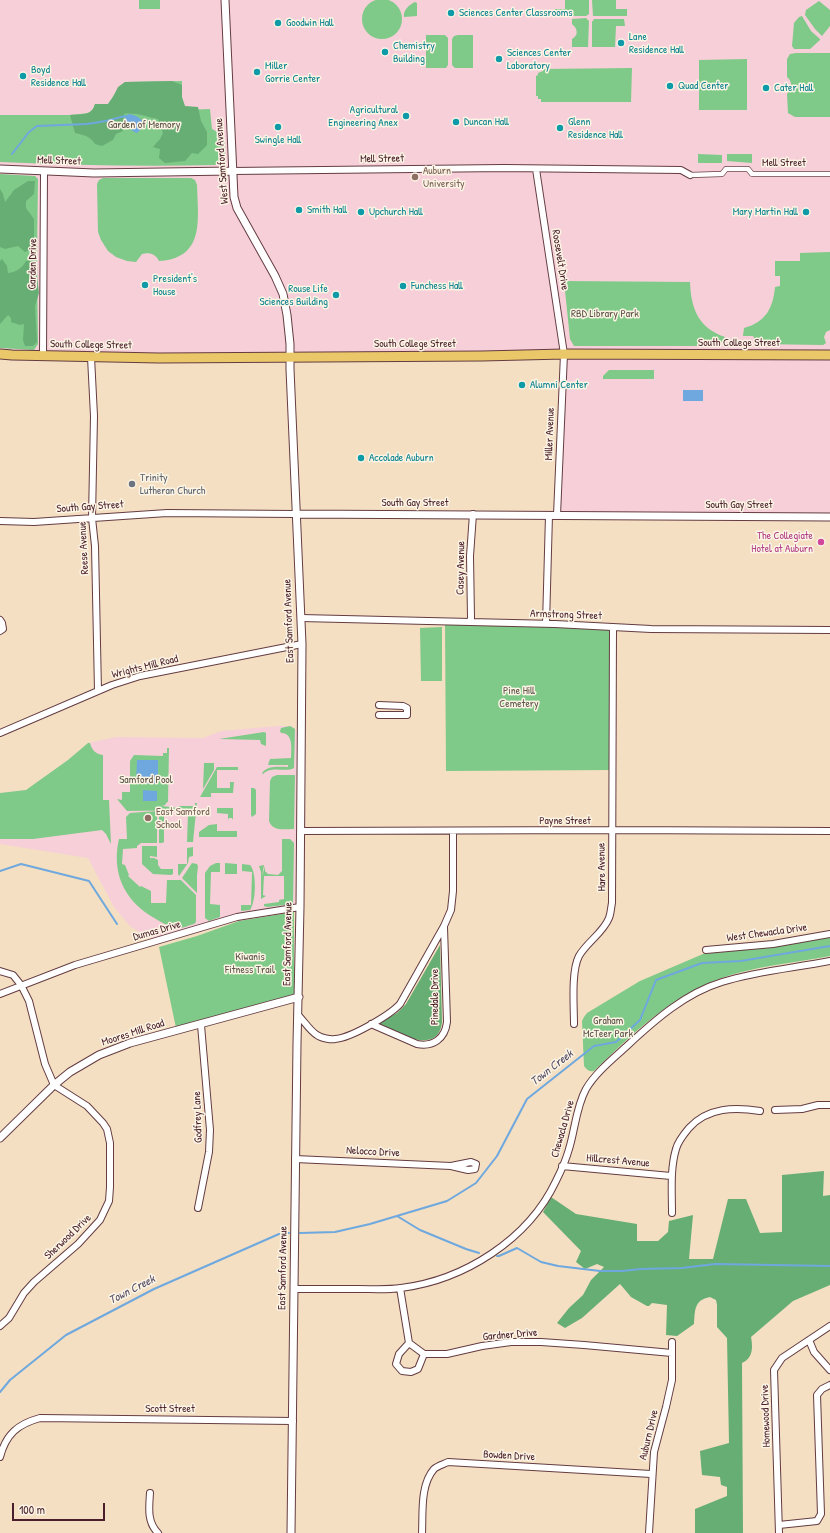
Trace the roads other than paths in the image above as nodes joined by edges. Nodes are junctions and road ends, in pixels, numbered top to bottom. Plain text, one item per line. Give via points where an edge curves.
1 (225, 0) edge
2 (0, 169) edge
3 (536, 169) junction
4 (44, 171) junction
5 (232, 171) junction
6 (830, 174) edge
7 (690, 175) joint
8 (0, 354) edge
9 (564, 354) junction
10 (830, 355) edge
11 (43, 356) junction
12 (290, 356) junction
13 (91, 357) junction
14 (296, 514) junction
15 (472, 514) junction
16 (549, 515) junction
17 (557, 515) junction
18 (830, 517) edge
19 (92, 518) junction
20 (0, 521) edge
21 (302, 618) junction
22 (0, 620) edge
23 (470, 622) junction
24 (546, 624) junction
25 (613, 627) junction
26 (830, 630) edge
27 (0, 631) edge
28 (302, 644) junction
29 (98, 691) junction
30 (379, 705) dead end
31 (379, 715) dead end
32 (0, 733) edge
33 (612, 830) junction
34 (301, 831) junction
35 (453, 831) junction
36 (830, 831) edge
37 (300, 907) junction
38 (444, 926) junction
39 (830, 934) edge
40 (706, 950) dead end
41 (830, 961) edge
42 (0, 971) edge
43 (21, 985) junction
44 (0, 994) edge
45 (299, 998) junction
46 (298, 1015) junction
47 (371, 1024) junction
48 (574, 1024) dead end
49 (201, 1025) junction
50 (54, 1085) junction
51 (830, 1105) edge
52 (774, 1110) dead end
53 (760, 1111) dead end
54 (0, 1138) edge
55 (296, 1159) junction
56 (450, 1166) dead end
57 (562, 1166) junction
58 (672, 1176) junction
59 (198, 1208) dead end
60 (672, 1213) dead end
61 (400, 1288) junction
62 (294, 1289) junction
63 (0, 1326) edge
64 (830, 1326) edge
65 (809, 1340) junction
66 (672, 1342) dead end
67 (409, 1343) junction
68 (424, 1354) junction
69 (672, 1354) junction
70 (830, 1370) edge
71 (830, 1385) edge
72 (293, 1421) junction
73 (0, 1457) edge
74 (651, 1474) junction
75 (150, 1493) dead end
76 (779, 1525) junction
77 (158, 1533) edge
78 (291, 1533) edge
79 (422, 1533) edge
80 (649, 1533) edge
81 (779, 1533) edge

1 - 5 street, West Samford Avenue
2 - 4 street, Mell Street
3 - 5 street, Mell Street
3 - 7 street, Mell Street via 681,170
3 - 9 street, Roosevelt Drive
4 - 5 street, Mell Street
4 - 11 street, Garden Drive
5 - 12 street, West Samford Avenue via 237,208 283,294
6 - 7 street, Mell Street via 752,174 748,169 726,169 722,174
8 - 11 main road, South College Street
9 - 10 main road, South College Street
9 - 12 main road, South College Street
9 - 17 street, Miller Avenue
11 - 13 main road, South College Street
12 - 13 main road, South College Street
12 - 14 street, East Samford Avenue
13 - 19 street, Reese Avenue via 94,416
14 - 15 street, South Gay Street
14 - 19 street, South Gay Street via 167,513
14 - 21 street, East Samford Avenue
15 - 16 street, South Gay Street
15 - 23 street, Casey Avenue
16 - 17 street, South Gay Street
16 - 24 street
17 - 18 street, South Gay Street
19 - 20 street, South Gay Street via 34,522
19 - 29 street, Reese Avenue via 95,546
21 - 23 street, Armstrong Street
21 - 28 street, East Samford Avenue
22 - 27 street via 3,629
23 - 24 street, Armstrong Street
24 - 25 street, Armstrong Street
25 - 26 street, Armstrong Street
25 - 33 street, Hare Avenue
28 - 29 street, Wrights Mill Road via 140,676
28 - 34 street, East Samford Avenue
29 - 32 street, Wrights Mill Road
30 - 31 street via 403,706 408,711 407,714
33 - 35 street, Payne Street
33 - 36 street, Payne Street
33 - 48 street, Hare Avenue via 612,903 606,924 578,958 575,972
34 - 35 street, Payne Street
34 - 37 street, East Samford Avenue
35 - 38 street, Pinedale Drive via 452,902
37 - 43 street, Dumas Drive via 237,917 75,965
37 - 45 street, East Samford Avenue
38 - 47 street, Pinedale Drive via 400,1004 395,1010
38 - 47 street, Pinedale Drive via 446,1029 443,1036 438,1041 417,1044
39 - 40 street, West Chewacla Drive via 773,944
41 - 57 street, Chewacla Drive via 722,982 677,1004 653,1022 604,1067 585,1090
42 - 43 street via 13,975
43 - 44 street, Dumas Drive
43 - 50 street via 29,1001 45,1064
45 - 46 street, East Samford Avenue
45 - 49 street, Moores Mill Road
46 - 47 street, Pinedale Drive via 317,1035 334,1040
46 - 55 street, East Samford Avenue
49 - 50 street, Moores Mill Road via 130,1043 99,1055
49 - 59 street, Godfrey Lane via 210,1130 208,1160
50 - 54 street, Moores Mill Road
50 - 63 street, Sherwood Drive via 87,1106 107,1129 110,1143 109,1201 100,1220 89,1234 34,1282 9,1318
51 - 52 street via 818,1105 802,1110
53 - 58 street via 744,1108 720,1110 693,1123 676,1147
55 - 56 street, Nelocco Drive
55 - 62 street, East Samford Avenue
57 - 58 street, Hillcrest Avenue
57 - 61 street, Chewacla Drive via 542,1204 498,1250 453,1275
58 - 60 street
61 - 62 street, Chewacla Drive
61 - 67 street
62 - 72 street, East Samford Avenue
64 - 65 street, Homewood Drive
65 - 70 street via 814,1352
65 - 76 street, Homewood Drive via 782,1358 774,1370
66 - 69 street, Auburn Drive
67 - 68 street
67 - 68 street via 399,1354 396,1364 402,1371 411,1372 418,1369
68 - 69 street, Gardner Drive via 447,1354 511,1342 540,1342
69 - 74 street, Auburn Drive via 672,1380
71 - 76 street via 817,1395 821,1514 817,1521
72 - 73 street, Scott Street via 40,1418 20,1426 11,1435
72 - 78 street, East Samford Avenue
74 - 79 street, Bowden Drive via 448,1462 435,1468 427,1481
74 - 80 street, Auburn Drive
75 - 77 street via 150,1519
76 - 81 street, Homewood Drive

